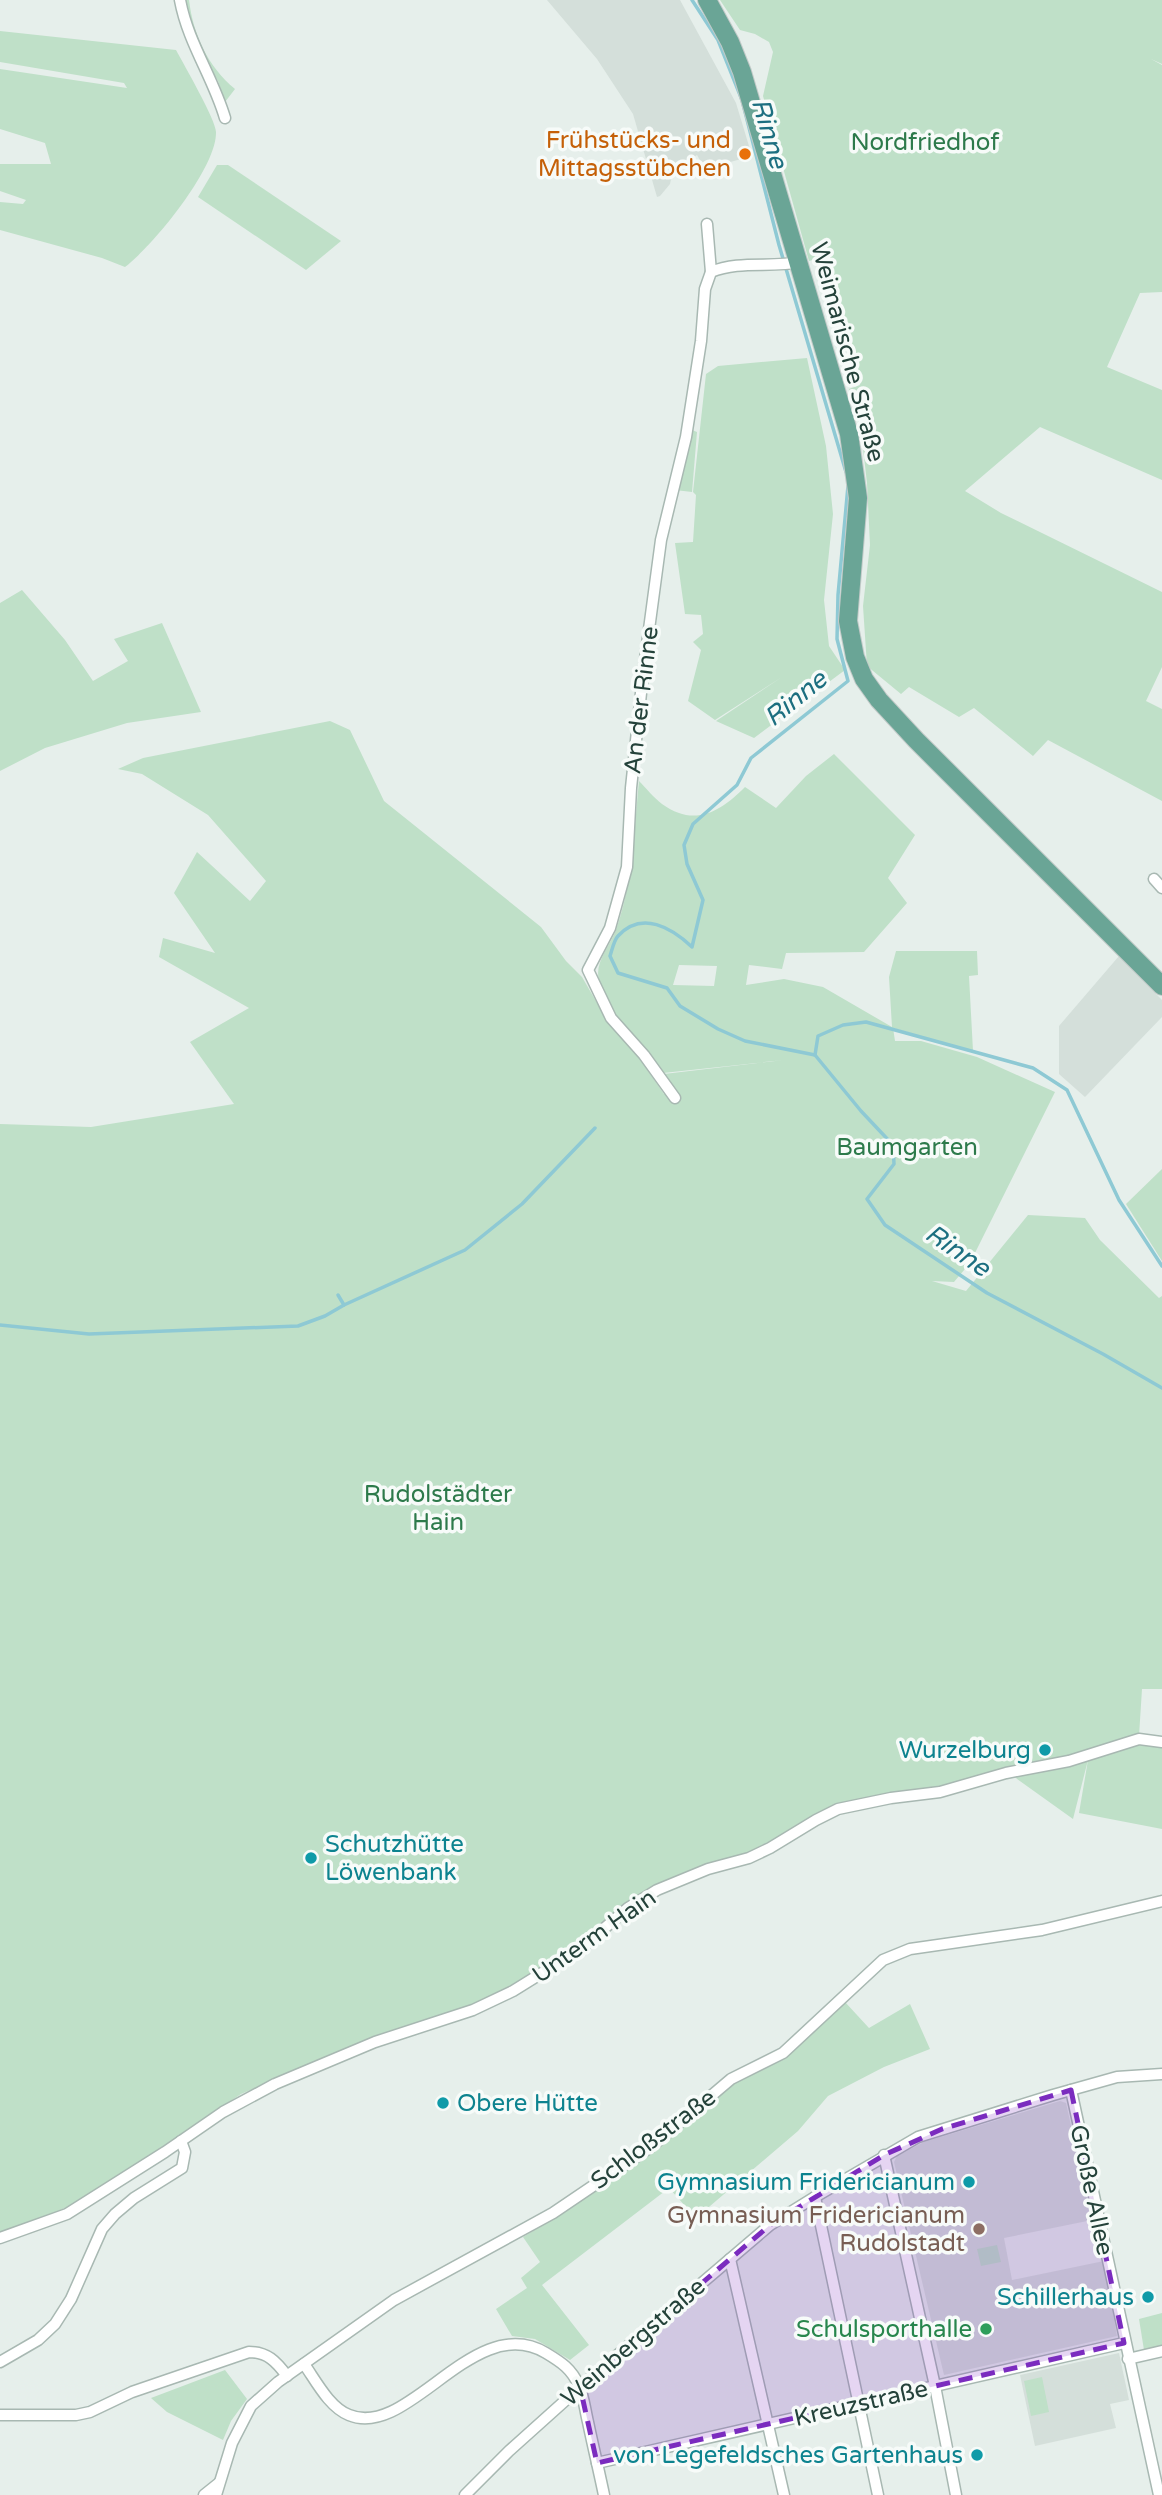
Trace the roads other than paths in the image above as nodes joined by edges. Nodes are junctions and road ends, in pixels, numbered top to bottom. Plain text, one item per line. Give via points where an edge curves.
1 (180, 0) edge
2 (707, 0) edge
3 (225, 118) dead end
4 (707, 224) dead end
5 (790, 264) junction
6 (711, 272) junction
7 (1162, 986) edge
8 (675, 1098) dead end
9 (1162, 1742) edge
10 (1162, 1901) edge
11 (1162, 2074) edge
12 (1071, 2090) junction
13 (181, 2141) junction
14 (884, 2155) junction
15 (814, 2197) junction
16 (0, 2238) edge
17 (730, 2259) junction
18 (1124, 2343) junction
19 (1162, 2351) edge
20 (1128, 2358) junction
21 (0, 2362) edge
22 (304, 2364) junction
23 (287, 2375) junction
24 (935, 2386) junction
25 (580, 2387) junction
26 (858, 2403) junction
27 (0, 2415) edge
28 (768, 2424) junction
29 (597, 2462) junction
30 (218, 2489) edge
31 (464, 2494) edge
32 (204, 2495) edge
33 (604, 2495) edge
34 (784, 2495) edge
35 (878, 2495) edge
36 (956, 2495) edge
37 (1158, 2495) edge

1 - 3 street via 193,47
2 - 5 main road, Weimarische Straße via 742,72
4 - 6 street, An der Rinne
5 - 6 street via 723,267
5 - 7 main road, Weimarische Straße via 844,412 857,478 848,621 864,679 916,740
6 - 8 street, An der Rinne via 686,437 656,580 631,788 627,867 610,928 588,970 611,1018
9 - 13 street, Unterm Hain via 1139,1738 1069,1761 940,1792 838,1809 770,1849 657,1890 579,1950 513,1991 275,2084
10 - 22 street, Schloßstraße via 1042,1930 892,1955 783,2053 732,2079 652,2146 552,2213 394,2300
11 - 12 street, Weinbergstraße via 1117,2077
12 - 14 street, Weinbergstraße via 918,2137
12 - 18 street, Große Allee
13 - 16 street, Unterm Hain via 67,2214
13 - 21 street via 185,2152 182,2168 134,2198 102,2229 55,2325
14 - 15 street, Weinbergstraße
14 - 24 street
15 - 17 street, Weinbergstraße via 770,2225
15 - 26 street
17 - 25 street, Weinbergstraße
17 - 28 street
18 - 20 street, Große Allee
18 - 24 street, Kreuzstraße
19 - 20 street
20 - 37 street, Große Allee
22 - 23 street, Schloßstraße
22 - 25 street via 338,2407 359,2418 384,2416 457,2367 512,2344 535,2347 568,2367
23 - 27 street via 272,2358 249,2352 132,2392 90,2413
23 - 30 street, Schloßstraße via 251,2406 232,2443
24 - 26 street, Kreuzstraße
24 - 36 street
25 - 29 street
25 - 31 street, Weinbergstraße
26 - 28 street, Kreuzstraße
26 - 35 street
28 - 29 street, Kreuzstraße
28 - 34 street
29 - 33 street
30 - 32 street

